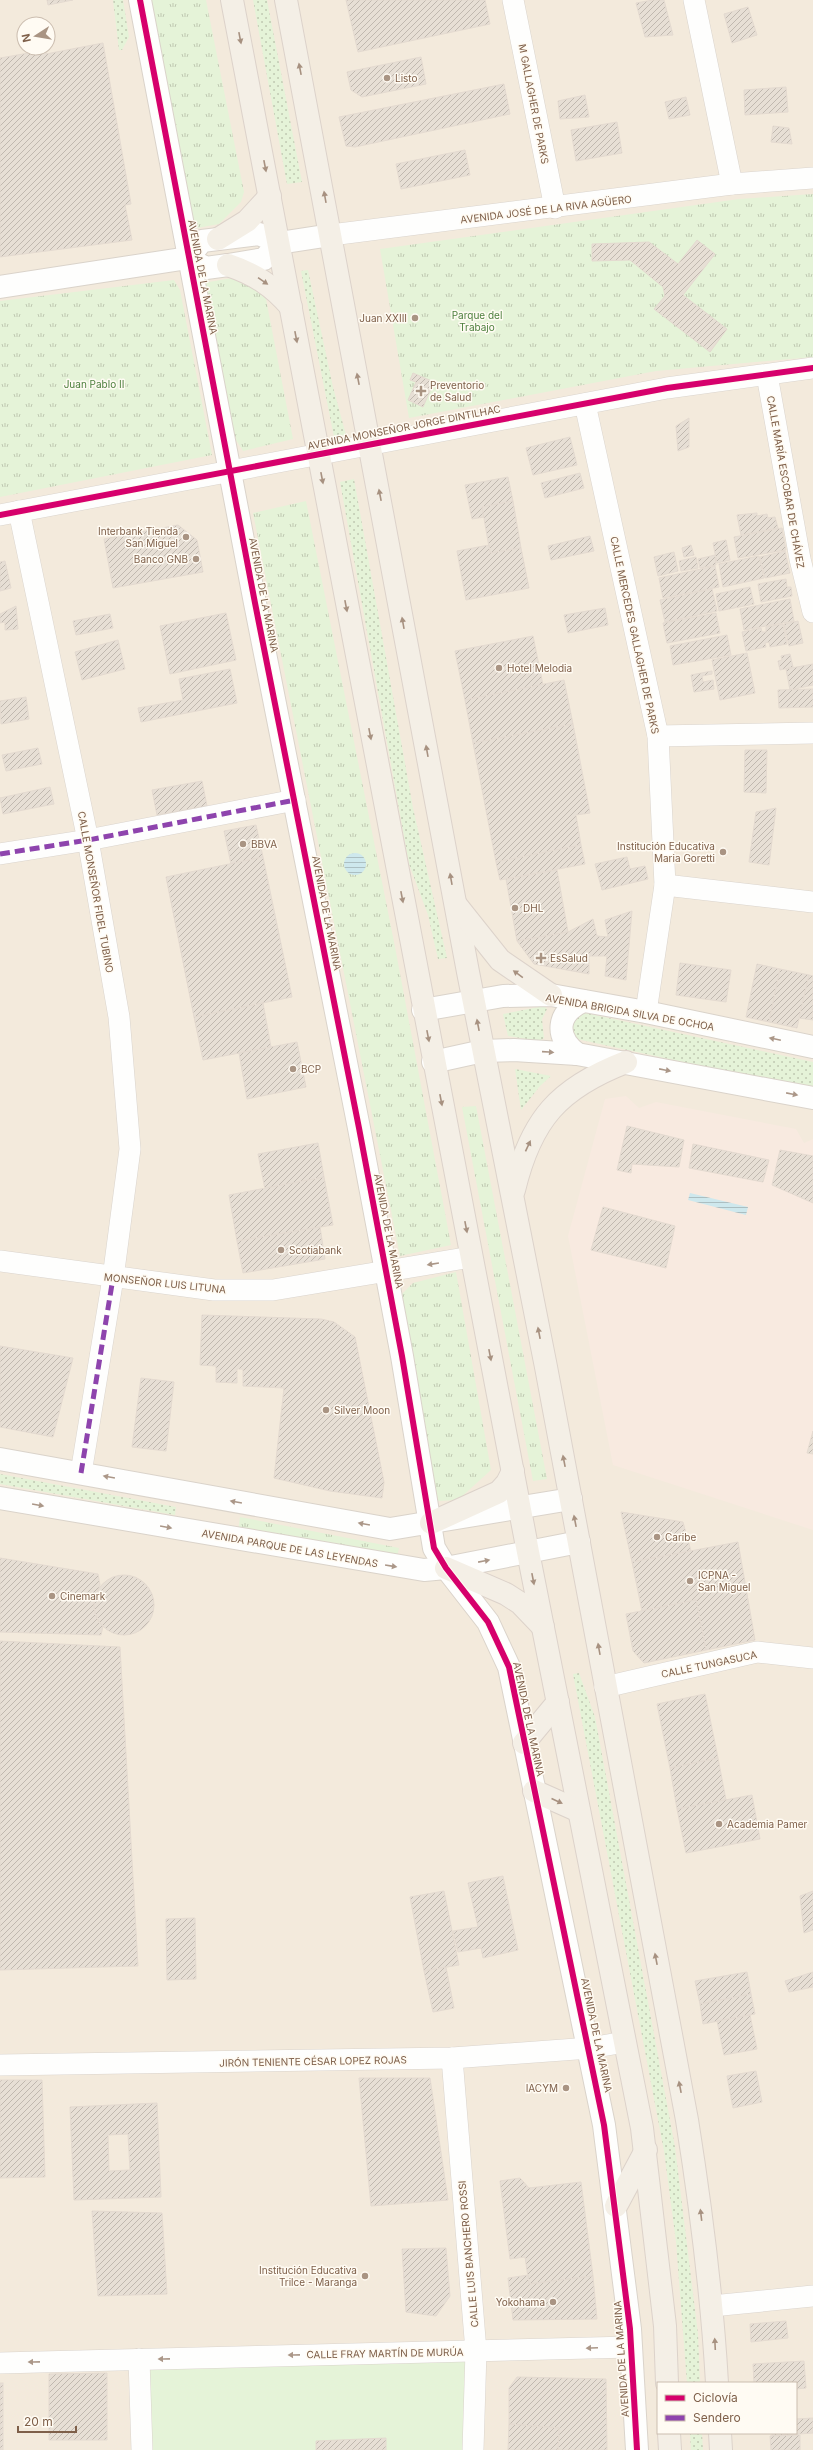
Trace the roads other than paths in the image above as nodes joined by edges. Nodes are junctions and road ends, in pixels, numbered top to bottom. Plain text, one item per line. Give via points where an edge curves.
1 (140, 0) edge
2 (232, 0) edge
3 (286, 0) edge
4 (513, 0) edge
5 (694, 0) edge
6 (700, 0) edge
7 (813, 178) edge
8 (732, 184) junction
9 (270, 196) junction
10 (555, 208) junction
11 (331, 235) junction
12 (218, 239) junction
13 (279, 243) junction
14 (188, 258) junction
15 (228, 265) junction
16 (0, 287) edge
17 (291, 308) junction
18 (813, 368) edge
19 (767, 375) junction
20 (585, 404) junction
21 (370, 444) junction
22 (318, 454) junction
23 (231, 472) junction
24 (9, 513) edge
25 (806, 559) edge
26 (813, 612) edge
27 (813, 733) edge
28 (658, 736) junction
29 (295, 800) junction
30 (88, 840) junction
31 (0, 854) edge
32 (665, 885) junction
33 (813, 902) edge
34 (455, 903) junction
35 (551, 995) junction
36 (473, 999) junction
37 (583, 1001) junction
38 (423, 1010) junction
39 (646, 1012) junction
40 (813, 1047) edge
41 (483, 1051) junction
42 (577, 1054) junction
43 (433, 1062) junction
44 (626, 1062) junction
45 (813, 1098) edge
46 (512, 1197) junction
47 (472, 1257) junction
48 (0, 1261) edge
49 (387, 1272) junction
50 (113, 1278) junction
51 (0, 1459) edge
52 (513, 1470) junction
53 (81, 1473) junction
54 (0, 1498) edge
55 (571, 1500) junction
56 (520, 1507) junction
57 (430, 1523) junction
58 (579, 1542) junction
59 (528, 1552) junction
60 (446, 1568) junction
61 (543, 1627) junction
62 (813, 1658) edge
63 (605, 1687) junction
64 (558, 1702) junction
65 (524, 1743) junction
66 (534, 1791) junction
67 (579, 1811) junction
68 (625, 2042) junction
69 (590, 2048) junction
70 (452, 2058) junction
71 (0, 2064) edge
72 (646, 2150) junction
73 (616, 2206) junction
74 (813, 2296) edge
75 (712, 2306) junction
76 (631, 2347) junction
77 (476, 2352) junction
78 (139, 2359) junction
79 (0, 2363) edge
80 (667, 2382) edge
81 (717, 2382) edge
82 (669, 2434) edge
83 (720, 2434) edge
84 (142, 2450) edge
85 (473, 2450) edge
86 (637, 2450) edge
87 (670, 2450) edge
88 (721, 2450) edge

1 - 14 street, AVENIDA DE LA MARINA
2 -> 9 main road
11 -> 3 main road
4 - 10 street, M GALLAGHER DE PARKS
5 - 6 street
5 - 8 street
7 - 8 street, AVENIDA JOSÉ DE LA RIVA AGÜERO
8 - 10 street, AVENIDA JOSÉ DE LA RIVA AGÜERO
9 - 12 main road via 247,221
9 - 13 main road
10 - 11 street, AVENIDA JOSÉ DE LA RIVA AGÜERO
11 - 13 street, AVENIDA JOSÉ DE LA RIVA AGÜERO
21 -> 11 main road
12 - 13 street via 259,234
12 - 14 street via 202,241
13 - 15 street via 264,259
13 - 17 main road
14 - 15 street via 206,268
14 - 16 street
14 - 23 street, AVENIDA DE LA MARINA
15 -> 17 main road via 263,280
17 -> 22 main road
18 - 19 street, AVENIDA MONSEÑOR JORGE DINTILHAC
19 - 20 street, AVENIDA MONSEÑOR JORGE DINTILHAC via 667,388
19 - 25 street, CALLE MARÍA ESCOBAR DE CHÁVEZ
20 - 21 street, AVENIDA MONSEÑOR JORGE DINTILHAC
20 - 28 street, CALLE MERCEDES GALLAGHER DE PARKS
21 - 22 street, AVENIDA MONSEÑOR JORGE DINTILHAC
34 -> 21 main road
22 - 23 street, AVENIDA MONSEÑOR JORGE DINTILHAC
22 -> 38 main road
23 - 24 street, AVENIDA MONSEÑOR JORGE DINTILHAC
23 - 29 street, AVENIDA DE LA MARINA
24 - 30 street, CALLE MONSEÑOR FIDEL TUBINO
25 - 26 street, CALLE MARÍA ESCOBAR DE CHÁVEZ
27 - 28 street
28 - 32 street, CALLE MERCEDES GALLAGHER DE PARKS
29 - 30 street
29 - 49 street, AVENIDA DE LA MARINA
30 - 31 street
30 - 50 street, CALLE MONSEÑOR FIDEL TUBINO via 119,1017 130,1149
32 - 33 street
32 - 39 street, CALLE MERCEDES GALLAGHER DE PARKS
35 -> 34 main road via 500,960
34 - 36 main road
35 - 36 street, AVENIDA BRIGIDA SILVA DE OCHOA
35 - 37 street, AVENIDA BRIGIDA SILVA DE OCHOA
36 - 38 street, AVENIDA BRIGIDA SILVA DE OCHOA
41 -> 36 main road
37 - 39 street, AVENIDA BRIGIDA SILVA DE OCHOA
37 - 42 street via 565,1014 562,1025 562,1037 568,1047
38 -> 43 main road
40 -> 39 street, AVENIDA BRIGIDA SILVA DE OCHOA
41 -> 42 street
41 - 43 street
41 - 46 main road
42 - 44 street
43 -> 47 main road
44 -> 45 street
46 -> 44 main road via 520,1162 536,1129 552,1106 573,1088
55 -> 46 main road
47 -> 49 street, MONSEÑOR LUIS LITUNA
47 -> 52 main road
48 - 50 street, MONSEÑOR LUIS LITUNA
49 - 50 street, MONSEÑOR LUIS LITUNA via 273,1290 214,1290
49 - 57 street, AVENIDA DE LA MARINA
50 - 53 street, CALLE MONSEÑOR FIDEL TUBINO
51 - 53 street
52 - 56 main road
52 - 57 main road via 507,1483 498,1492
57 -> 53 street via 390,1529
54 -> 60 street, AVENIDA PARQUE DE LAS LEYENDAS via 396,1567 424,1570
55 - 56 street
58 -> 55 main road
56 - 57 street
56 - 59 main road
57 - 60 street, AVENIDA DE LA MARINA via 434,1548
58 - 59 street, AVENIDA PARQUE DE LAS LEYENDAS
63 -> 58 main road
60 -> 59 street, AVENIDA PARQUE DE LAS LEYENDAS
59 -> 61 main road
60 - 61 main road via 506,1594 520,1603
60 - 65 street, AVENIDA DE LA MARINA via 488,1622 499,1643 509,1667
61 - 64 main road
62 - 63 street, CALLE TUNGASUCA via 757,1652
75 -> 63 main road via 687,2120
64 - 65 main road
64 - 67 main road
65 - 66 street, AVENIDA DE LA MARINA
66 -> 67 main road
66 - 69 street, AVENIDA DE LA MARINA
67 - 68 main road
68 - 69 street, JIRÓN TENIENTE CÉSAR LOPEZ ROJAS
68 - 72 main road
69 - 70 street, JIRÓN TENIENTE CÉSAR LOPEZ ROJAS
69 - 73 street, AVENIDA DE LA MARINA
70 - 71 street, JIRÓN TENIENTE CÉSAR LOPEZ ROJAS
70 - 77 street, CALLE LUIS BANCHERO ROSSI
72 - 73 main road
72 - 80 main road via 665,2326
73 - 76 street, AVENIDA DE LA MARINA
74 - 75 street
81 -> 75 main road
76 -> 77 street, CALLE FRAY MARTÍN DE MURÚA
76 - 86 street, AVENIDA DE LA MARINA
77 -> 78 street, CALLE FRAY MARTÍN DE MURÚA
77 - 85 street, CALLE LUIS BANCHERO ROSSI
78 -> 79 street, CALLE FRAY MARTÍN DE MURÚA
78 - 84 street
82 - 87 main road
83 - 88 main road

